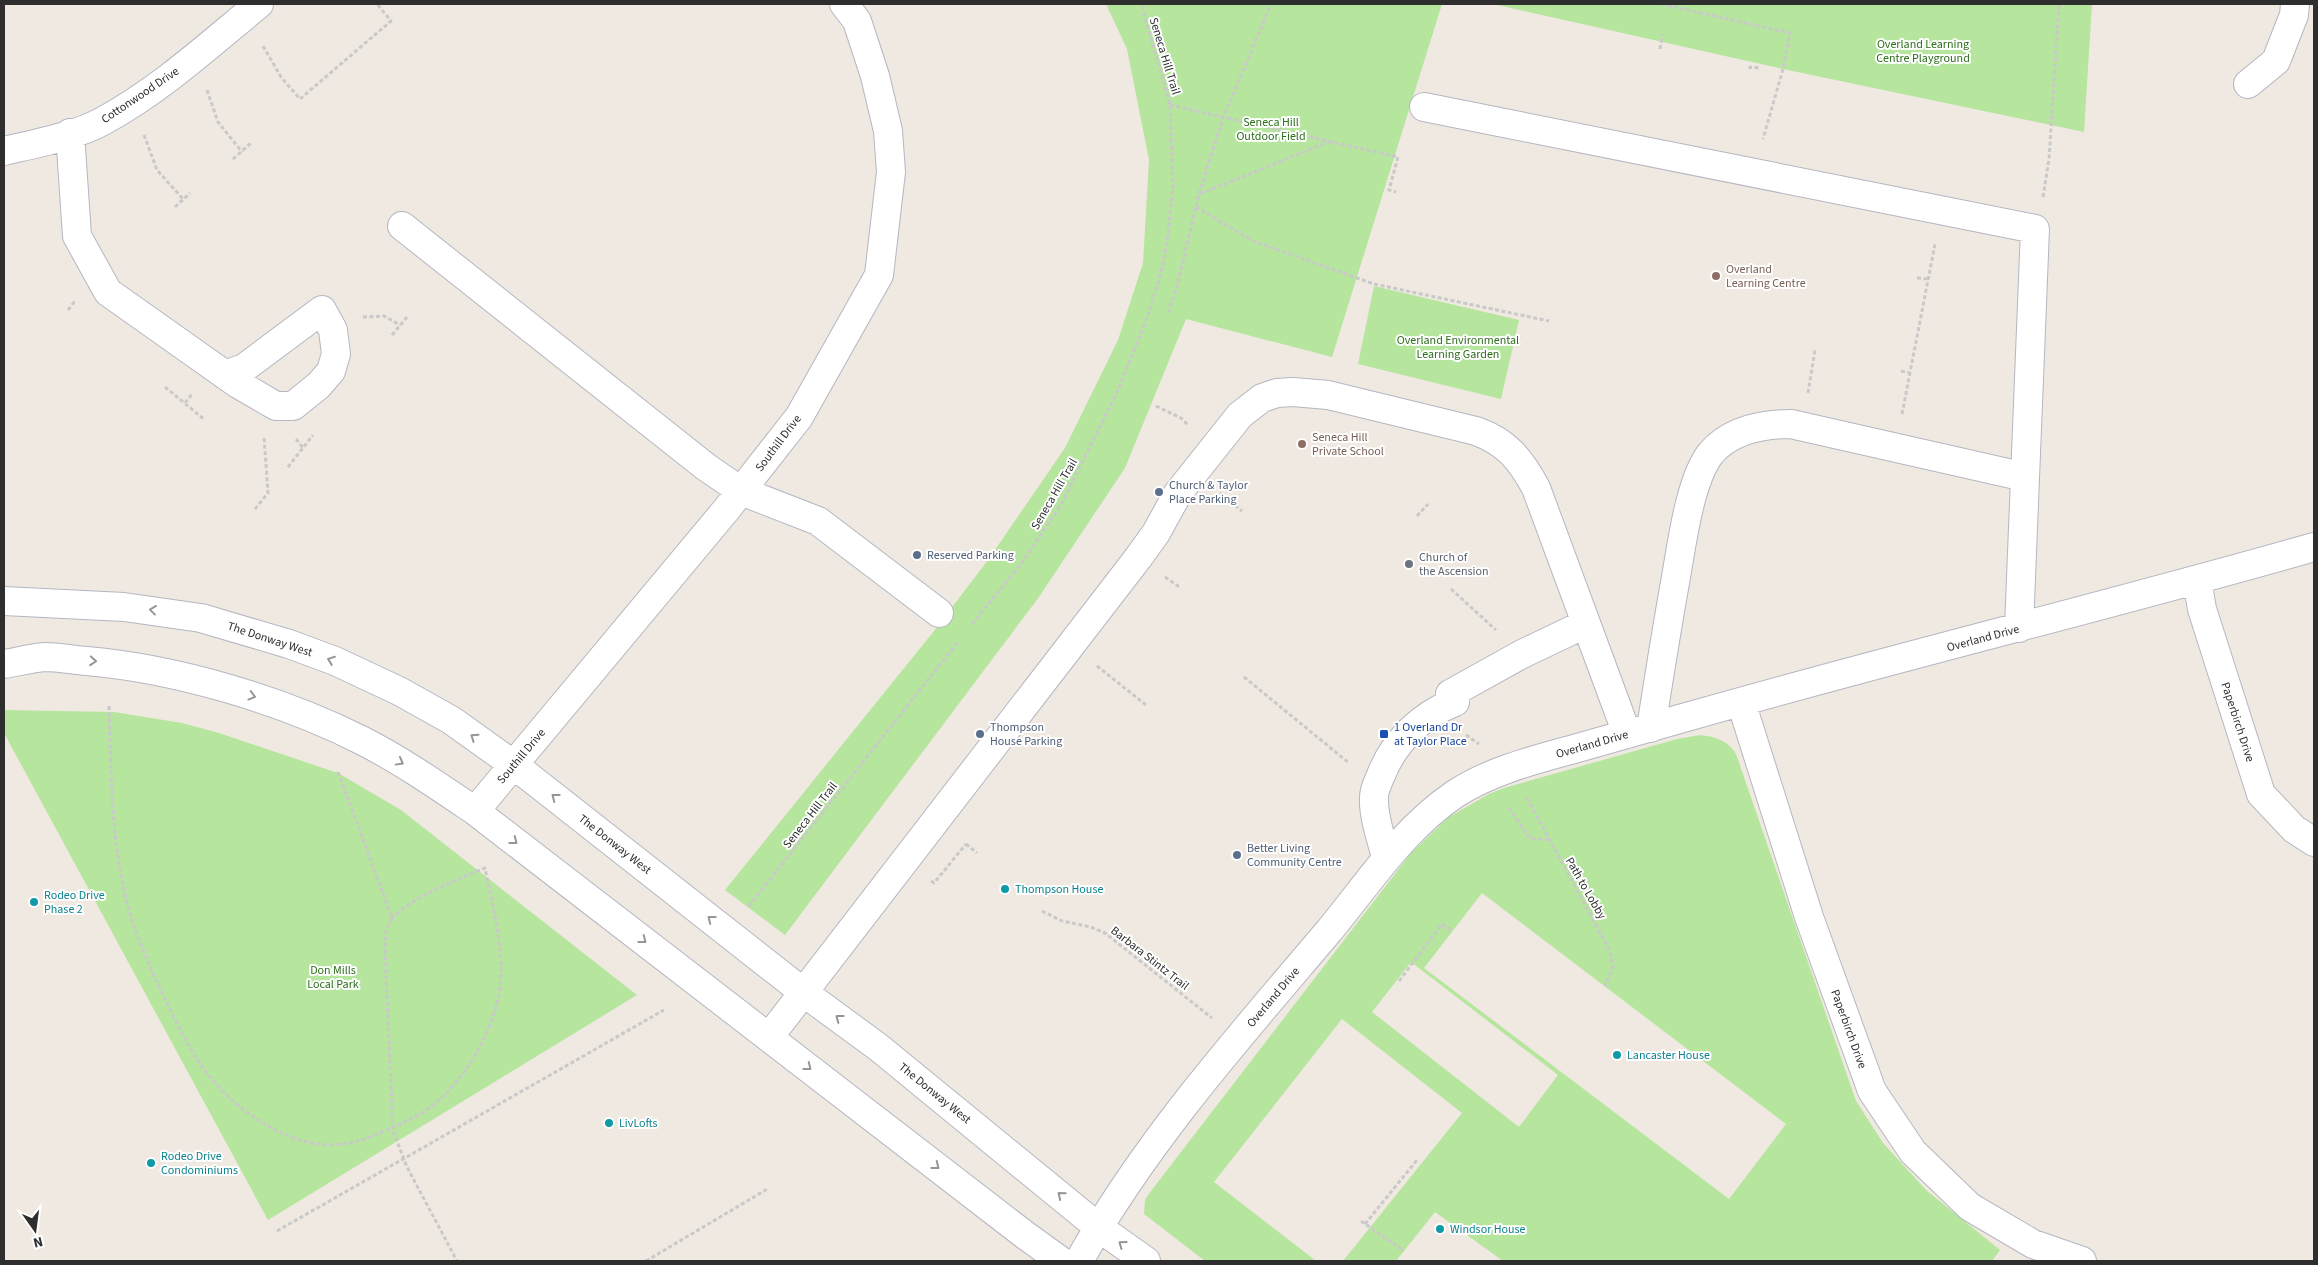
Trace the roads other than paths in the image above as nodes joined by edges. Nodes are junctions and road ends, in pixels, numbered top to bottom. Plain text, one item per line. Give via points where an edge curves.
1 (844, 4) edge
2 (2294, 4) edge
3 (252, 9) edge
4 (2248, 84) dead end
5 (1424, 107) dead end
6 (70, 134) junction
7 (4, 151) edge
8 (402, 226) dead end
9 (226, 376) junction
10 (2024, 477) junction
11 (741, 492) junction
12 (2314, 547) edge
13 (2197, 580) junction
14 (4, 602) edge
15 (938, 613) dead end
16 (1585, 624) junction
17 (2020, 628) junction
18 (4, 664) edge
19 (1741, 702) junction
20 (1639, 731) junction
21 (514, 765) junction
22 (475, 811) junction
23 (2314, 842) edge
24 (1386, 857) junction
25 (804, 992) junction
26 (769, 1037) junction
27 (1098, 1227) junction
28 (2026, 1253) edge
29 (1061, 1261) edge
30 (1079, 1261) edge
31 (1146, 1261) edge
32 (2082, 1261) edge

1 - 11 street, Southill Drive via 857,21 888,132 891,172 879,275 800,417
2 - 4 street via 2294,15 2276,61
3 - 6 street, Cottonwood Drive via 128,105 102,122
5 - 10 street via 2035,229
6 - 7 street, Cottonwood Drive
6 - 9 street via 77,236 108,292
8 - 11 street
9 - 9 street via 244,368 322,310 333,330 336,354 331,371 293,406 276,406
10 - 17 street
10 - 20 street via 1803,426 1764,425 1742,431 1718,447 1706,461 1697,482
11 - 15 street via 818,521
11 - 21 street, Southill Drive
12 - 13 street, Overland Drive
13 - 17 street, Overland Drive
13 - 23 street, Paperbirch Drive via 2202,609 2261,794 2294,829
21 -> 14 street, The Donway West via 451,720 399,691 289,644 201,618 163,611
16 - 20 street
16 - 24 street via 1450,694 1455,702 1424,720 1400,742 1386,762 1374,806
16 - 25 street via 1536,488 1516,457 1501,443 1476,431 1328,394 1293,392 1262,398 1240,415 1178,493 1145,549
17 - 19 street, Overland Drive
18 -> 22 street via 45,657 109,663 157,671 265,700 316,718 363,741 408,766
19 - 20 street, Overland Drive
19 - 28 street, Paperbirch Drive via 1809,917 1872,1091 1913,1152 1970,1207
20 - 24 street, Overland Drive via 1511,768 1465,788 1416,826
21 - 22 street, Southill Drive
25 -> 21 street, The Donway West
22 -> 26 street
24 - 27 street, Overland Drive via 1190,1099
25 - 26 street
27 -> 25 street, The Donway West via 878,1047
26 -> 29 street
27 - 30 street, Overland Drive
31 -> 27 street, The Donway West
28 - 32 street, Paperbirch Drive

